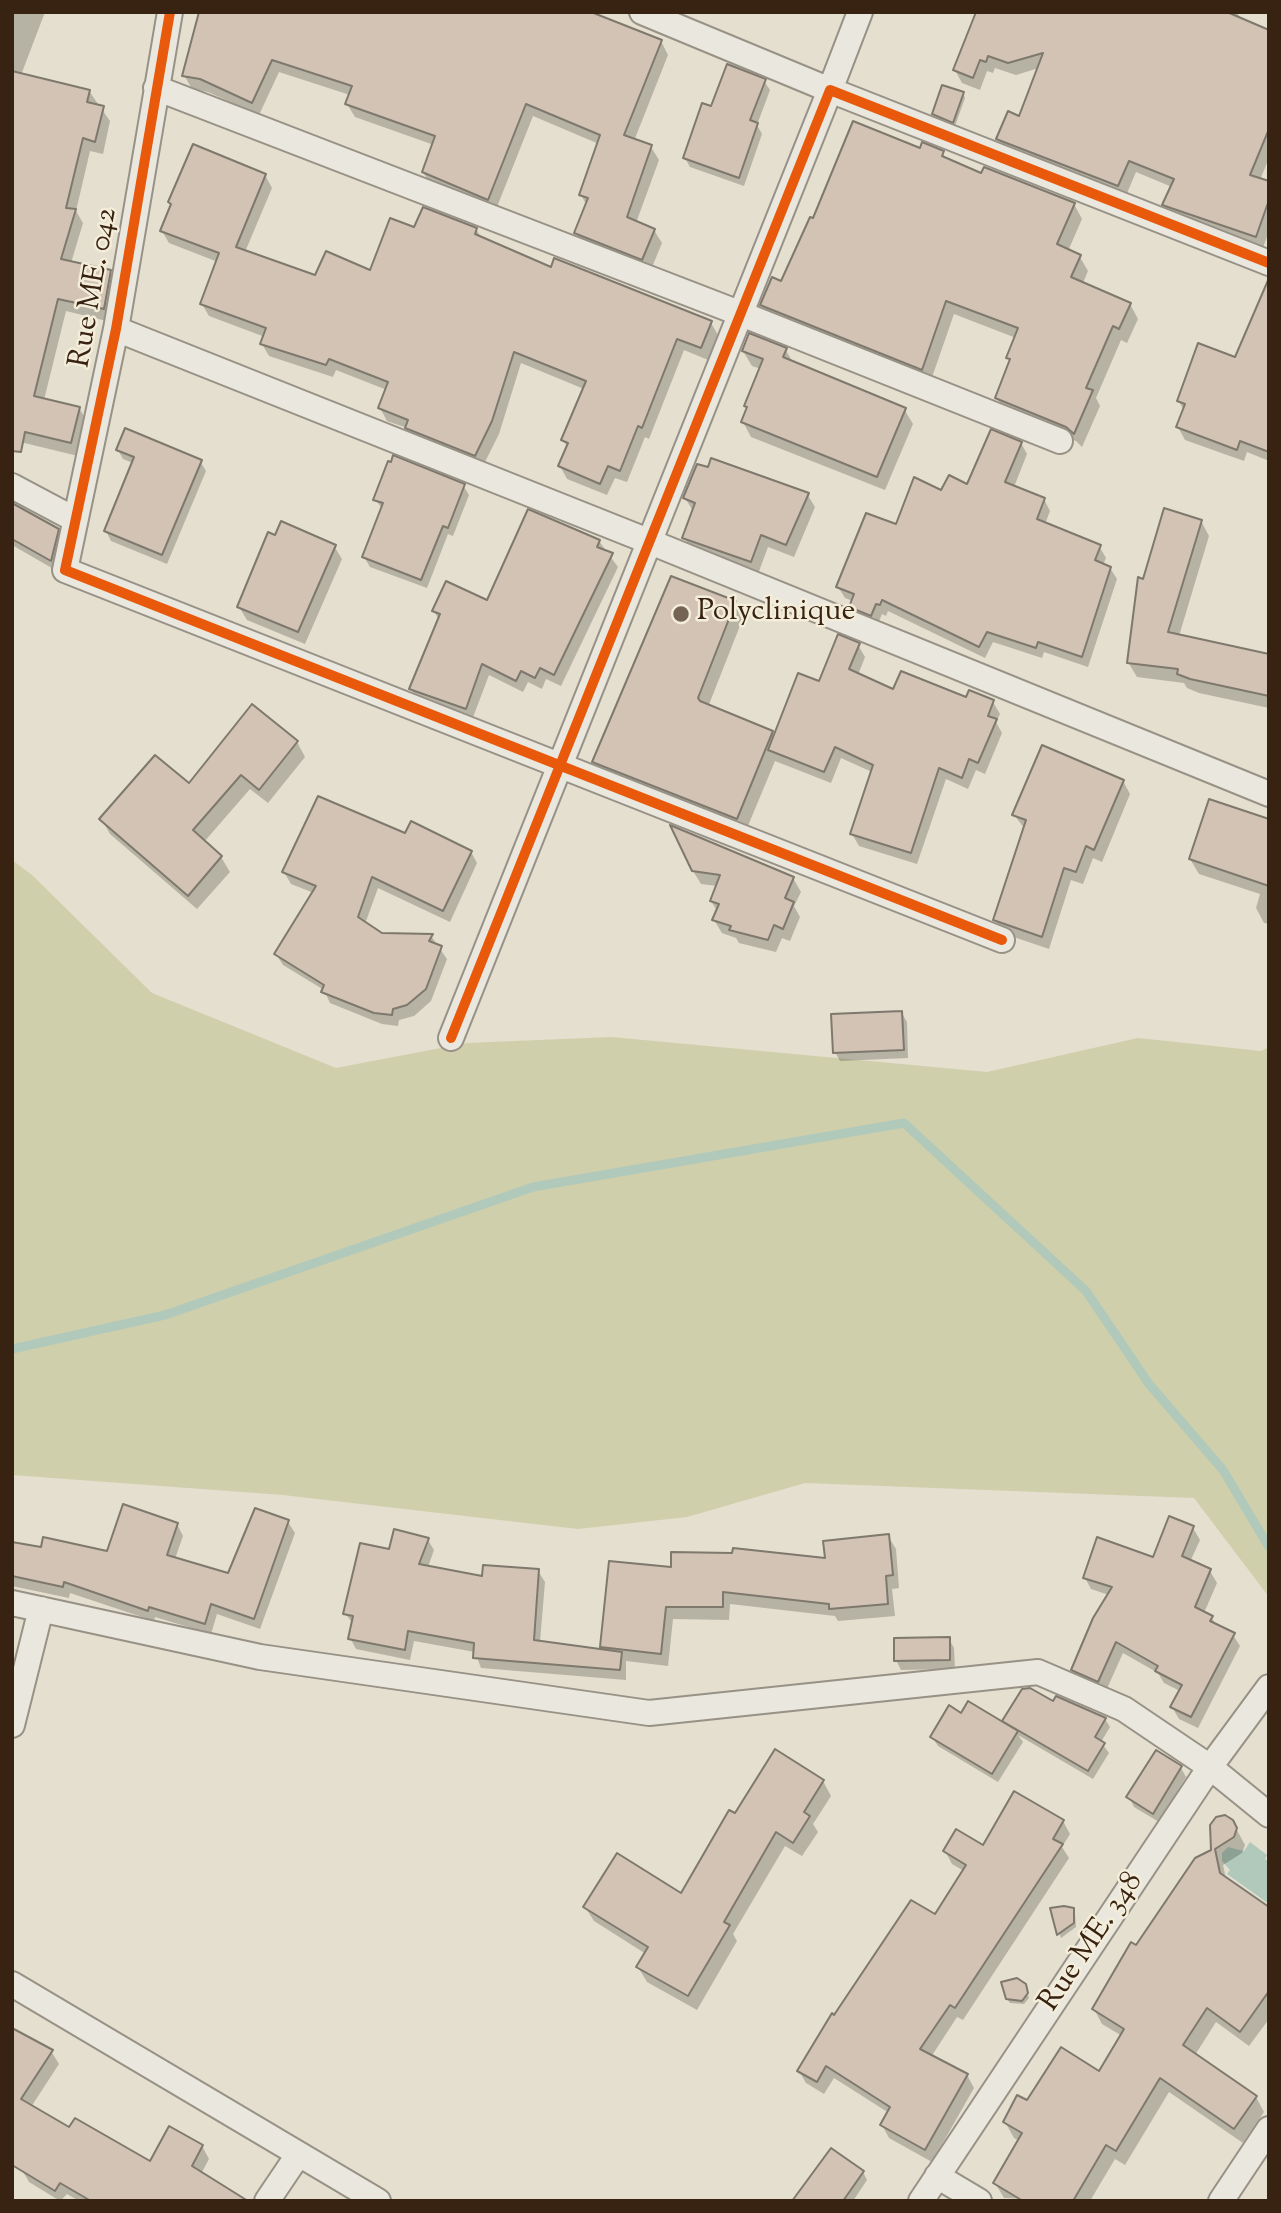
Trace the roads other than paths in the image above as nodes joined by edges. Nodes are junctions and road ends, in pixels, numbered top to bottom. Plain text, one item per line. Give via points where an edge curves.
1 (170, 12) edge
2 (642, 12) edge
3 (860, 12) edge
4 (156, 88) junction
5 (830, 90) junction
6 (1269, 263) edge
7 (739, 313) junction
8 (116, 329) junction
9 (1060, 441) dead end
10 (12, 486) edge
11 (74, 519) junction
12 (648, 541) junction
13 (559, 763) junction
14 (1269, 794) edge
15 (1002, 940) dead end
16 (451, 1038) dead end
17 (12, 1603) edge
18 (41, 1609) junction
19 (1269, 1687) edge
20 (12, 1725) edge
21 (1210, 1767) junction
22 (1269, 1815) edge
23 (12, 1984) edge
24 (1269, 2129) edge
25 (298, 2155) junction
26 (937, 2176) junction
27 (267, 2201) edge
28 (379, 2201) edge
29 (921, 2201) edge
30 (979, 2201) edge
31 (1221, 2201) edge

1 - 4 street, Rue ME. 042
2 - 5 street
3 - 5 street
4 - 7 street
4 - 8 street, Rue ME. 042
5 - 6 street
5 - 7 street
7 - 9 street
7 - 12 street
8 - 11 street, Rue ME. 042
8 - 12 street
10 - 11 street
11 - 13 street, Rue ME. 042 via 65,570
12 - 13 street
12 - 14 street
13 - 15 street
13 - 16 street
17 - 18 street
18 - 20 street
18 - 21 street via 260,1657 649,1713 1038,1672 1124,1709
19 - 21 street, Rue ME. 348
21 - 22 street
21 - 26 street, Rue ME. 348
23 - 25 street
24 - 31 street
25 - 27 street
25 - 28 street
26 - 29 street, Rue ME. 348
26 - 30 street

